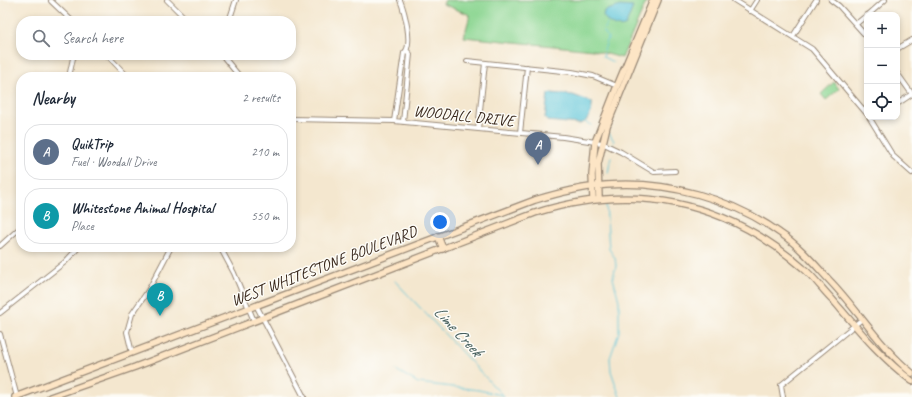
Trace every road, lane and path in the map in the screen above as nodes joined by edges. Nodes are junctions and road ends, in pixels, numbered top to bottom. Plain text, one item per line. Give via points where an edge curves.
1 (167, 0) edge
2 (236, 0) edge
3 (400, 0) edge
4 (653, 0) edge
5 (658, 0) edge
6 (734, 0) edge
7 (757, 0) edge
8 (816, 0) edge
9 (832, 0) edge
10 (886, 0) edge
11 (51, 1) dead end
12 (750, 11) junction
13 (871, 12) edge
14 (67, 16) edge
15 (183, 16) edge
16 (230, 16) edge
17 (864, 17) edge
18 (856, 24) junction
19 (864, 33) edge
20 (793, 36) junction
21 (912, 40) edge
22 (899, 48) edge
23 (407, 51) junction
24 (73, 60) edge
25 (112, 60) edge
26 (226, 60) edge
27 (467, 61) dead end
28 (485, 63) junction
29 (527, 67) junction
30 (70, 72) edge
31 (123, 72) edge
32 (236, 72) edge
33 (900, 77) edge
34 (617, 86) junction
35 (912, 94) edge
36 (900, 102) edge
37 (864, 110) edge
38 (296, 119) edge
39 (871, 120) edge
40 (394, 121) junction
41 (403, 122) junction
42 (478, 130) junction
43 (520, 134) junction
44 (595, 142) junction
45 (602, 143) junction
46 (675, 171) dead end
47 (912, 173) edge
48 (595, 186) junction
49 (596, 199) junction
50 (16, 232) edge
51 (438, 236) junction
52 (0, 246) edge
53 (443, 249) junction
54 (74, 252) edge
55 (169, 252) edge
56 (223, 252) edge
57 (256, 305) junction
58 (249, 308) junction
59 (0, 313) edge
60 (263, 317) junction
61 (861, 320) junction
62 (254, 321) junction
63 (855, 326) junction
64 (0, 334) edge
65 (132, 353) junction
66 (912, 373) edge
67 (912, 381) edge
68 (16, 397) edge
69 (50, 397) edge
70 (304, 397) edge
71 (783, 397) edge

1 - 15 street
2 - 16 street
3 - 23 street via 406,21
4 - 34 main road
5 - 45 main road via 615,104
6 - 12 street
7 - 12 street
8 - 20 street
9 - 18 street
10 - 13 street
11 - 14 street
12 - 20 street
17 - 18 street
18 - 19 street
20 - 37 street via 812,49
21 - 22 street
23 - 40 street via 404,53
23 - 41 street via 410,54
24 - 30 street
25 - 31 street
26 - 32 street
27 - 28 street
28 - 29 street
28 - 42 street
29 - 34 street via 593,76
29 - 43 street
33 - 35 street
34 - 44 main road
35 - 36 street
38 - 40 street, WOODALL DRIVE
39 - 47 street via 893,156
40 - 41 street, WOODALL DRIVE
41 - 42 street, WOODALL DRIVE
42 - 43 street, WOODALL DRIVE
43 - 44 street, WOODALL DRIVE
44 - 45 street, WOODALL DRIVE
44 - 48 main road
45 - 46 street, WOODALL DRIVE via 654,172
45 - 48 main road
48 - 49 main road
48 - 51 main road, WEST WHITESTONE BOULEVARD via 535,200
48 - 61 main road, WEST WHITESTONE BOULEVARD via 627,184 675,189 702,195 758,219 781,233 810,259
49 - 53 main road, WEST WHITESTONE BOULEVARD via 535,213
49 - 63 main road, WEST WHITESTONE BOULEVARD via 656,199 709,212 737,223 804,268
50 - 52 street
51 - 53 main road
51 - 57 main road, WEST WHITESTONE BOULEVARD
53 - 60 main road, WEST WHITESTONE BOULEVARD
54 - 59 street
55 - 65 street via 132,314 127,332
56 - 58 street
57 - 58 main road, WEST WHITESTONE BOULEVARD
57 - 60 street
58 - 62 street
58 - 65 main road, WEST WHITESTONE BOULEVARD
60 - 62 main road, WEST WHITESTONE BOULEVARD
60 - 70 street
61 - 63 street
61 - 66 main road, WEST WHITESTONE BOULEVARD via 888,352
62 - 69 main road, WEST WHITESTONE BOULEVARD
63 - 67 main road, WEST WHITESTONE BOULEVARD via 874,348
63 - 71 street via 781,386
64 - 68 street
65 - 68 main road, WEST WHITESTONE BOULEVARD

